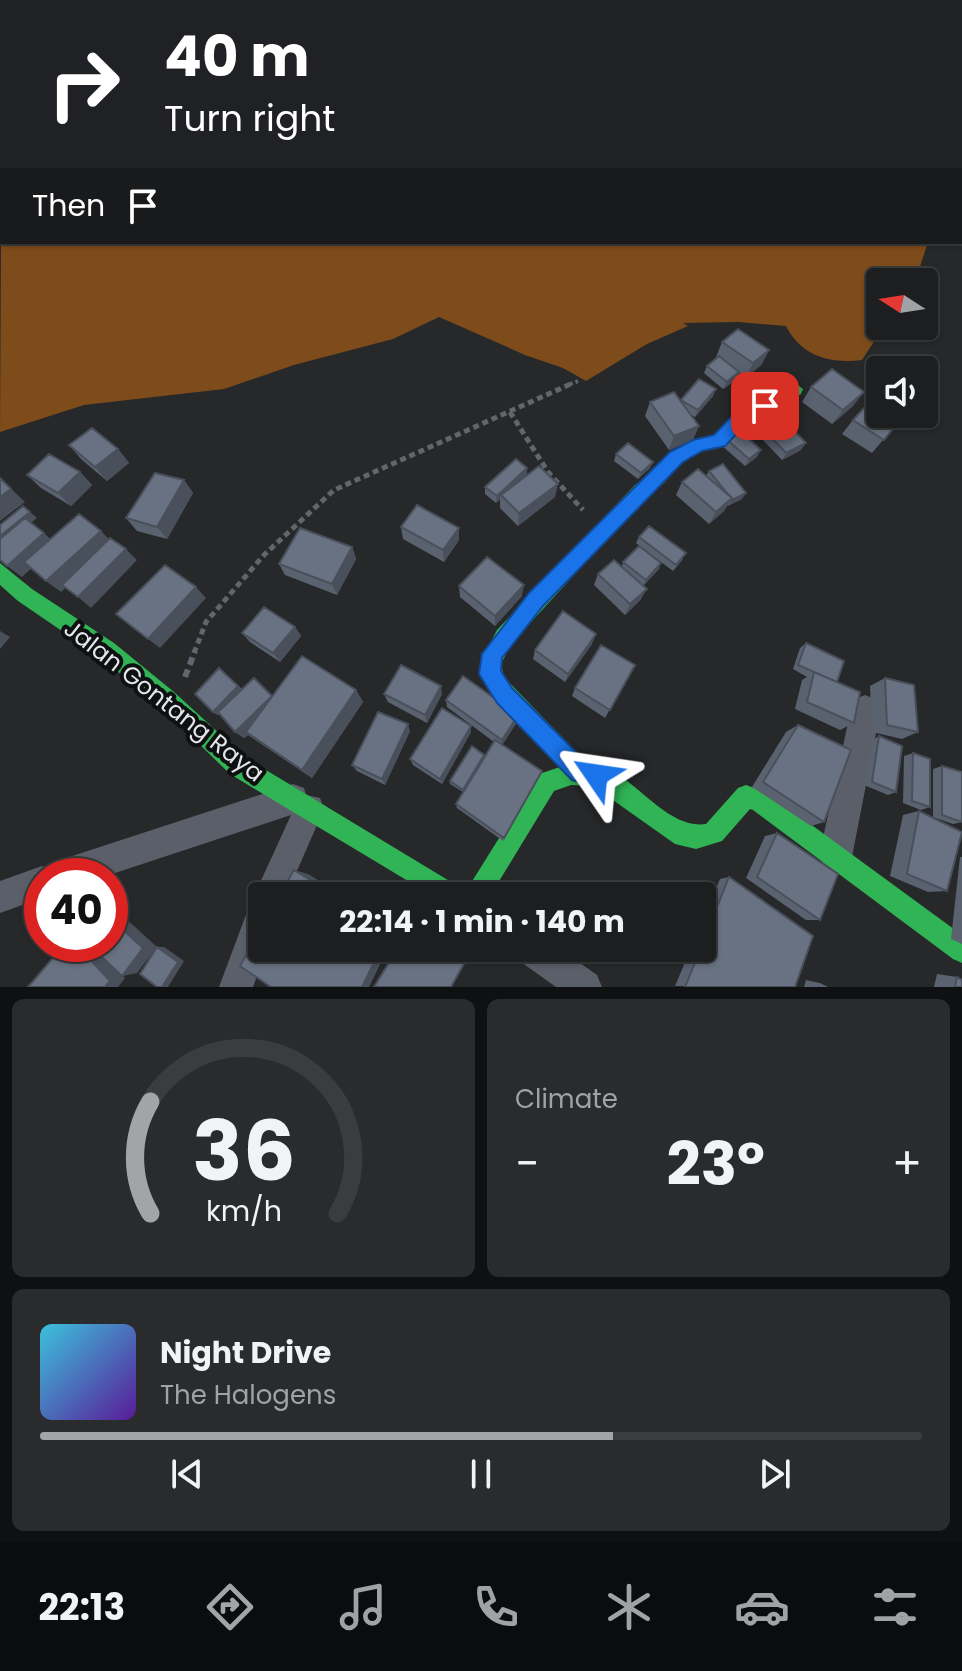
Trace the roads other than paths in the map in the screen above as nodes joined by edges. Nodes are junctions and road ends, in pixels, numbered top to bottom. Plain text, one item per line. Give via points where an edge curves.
1 (795, 389) dead end
2 (0, 572) edge
3 (865, 709) dead end
4 (580, 772) junction
5 (301, 804) junction
6 (836, 857) junction
7 (112, 858) edge
8 (275, 882) edge
9 (432, 882) edge
10 (485, 882) edge
11 (24, 888) edge
12 (0, 897) edge
13 (962, 950) edge
14 (248, 954) edge
15 (550, 962) edge
16 (236, 987) edge
17 (585, 987) edge

1 - 4 street via 739,420 719,441 676,457 603,529 492,654 490,674 495,683
2 - 5 street, Jalan Gontang Raya via 107,650 238,766
3 - 6 street
4 - 6 street via 596,775 683,836 700,840 713,836 746,796
4 - 10 street via 547,782
5 - 7 street via 226,819
5 - 8 street
5 - 9 street, Jalan Gontang Raya
6 - 13 street
11 - 12 street
14 - 16 street
15 - 17 street

